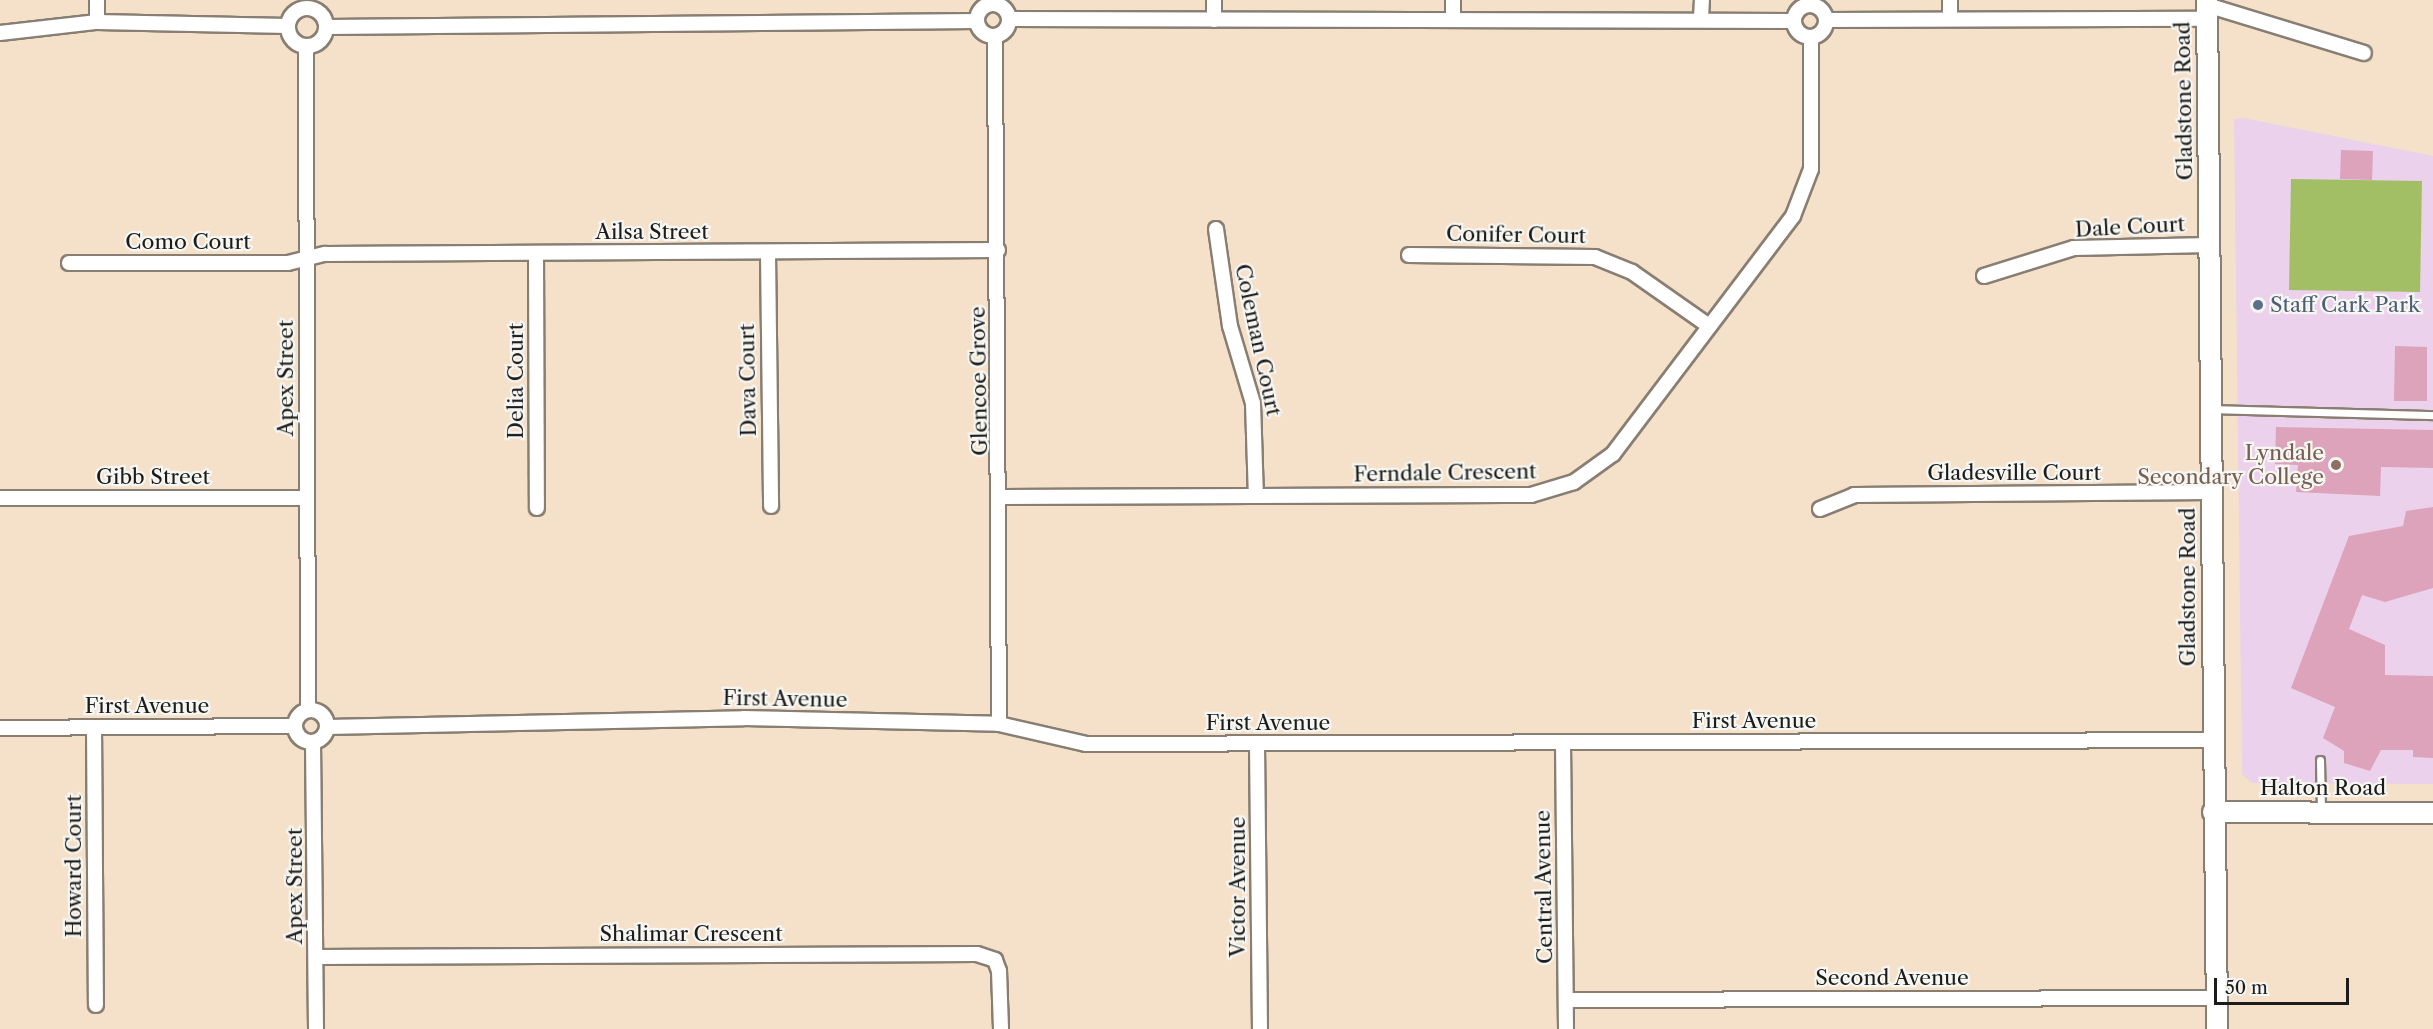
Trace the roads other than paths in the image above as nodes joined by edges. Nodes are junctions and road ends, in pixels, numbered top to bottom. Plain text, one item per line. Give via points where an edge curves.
1 (97, 0) edge
2 (1214, 0) edge
3 (1453, 0) edge
4 (1702, 0) edge
5 (1950, 0) edge
6 (992, 2) edge
7 (2207, 8) edge
8 (1701, 18) junction
9 (1950, 18) junction
10 (1010, 19) junction
11 (1214, 20) junction
12 (1453, 20) junction
13 (1826, 20) junction
14 (977, 21) junction
15 (1794, 21) junction
16 (97, 22) junction
17 (288, 26) junction
18 (327, 27) junction
19 (0, 33) edge
20 (995, 36) junction
21 (1811, 37) junction
22 (306, 47) junction
23 (2364, 53) dead end
24 (1216, 229) dead end
25 (2209, 245) junction
26 (998, 250) junction
27 (536, 253) junction
28 (768, 253) junction
29 (1409, 255) dead end
30 (307, 259) junction
31 (69, 263) dead end
32 (1984, 276) dead end
33 (1709, 326) junction
34 (2211, 409) junction
35 (2433, 415) edge
36 (2212, 492) junction
37 (1256, 496) junction
38 (1001, 497) junction
39 (0, 498) edge
40 (306, 498) junction
41 (771, 506) dead end
42 (537, 508) dead end
43 (1820, 509) dead end
44 (308, 710) junction
45 (999, 724) junction
46 (294, 726) junction
47 (94, 727) junction
48 (327, 727) junction
49 (0, 728) edge
50 (2212, 740) junction
51 (313, 742) junction
52 (1257, 744) junction
53 (1563, 744) junction
54 (2320, 760) dead end
55 (2320, 811) junction
56 (2213, 812) junction
57 (2433, 813) edge
58 (316, 957) junction
59 (2217, 998) junction
60 (1566, 1000) junction
61 (96, 1005) dead end
62 (316, 1029) edge
63 (1001, 1029) edge
64 (1260, 1029) edge
65 (1566, 1029) edge
66 (2217, 1029) edge

1 - 16 street
2 - 11 street
3 - 12 street
4 - 8 street
5 - 9 street
6 - 10 street via 1006,9
6 - 14 street via 983,7
7 - 9 street
7 - 23 street
7 - 25 main road, Gladstone Road
8 - 12 street
8 - 15 street
9 - 13 street
10 - 11 street
10 - 20 street via 1004,32
11 - 12 street
13 - 15 street via 1811,5 1800,9
13 - 21 street via 1822,31
14 - 18 street
14 - 20 street via 985,34
15 - 21 street via 1799,33
16 - 17 street
16 - 19 street
17 - 18 street via 293,14 305,8 318,11
17 - 22 street via 294,42
18 - 22 street via 322,39
20 - 26 street, Glencoe Grove
21 - 33 street, Ferndale Crescent via 1811,169 1804,195 1779,237
22 - 30 street, Apex Street
24 - 37 street, Coleman Court via 1230,326 1253,403
25 - 32 street, Dale Court via 2074,248
25 - 34 main road, Gladstone Road
26 - 28 street, Ailsa Street
26 - 38 street, Glencoe Grove
27 - 28 street, Ailsa Street
27 - 30 street, Ailsa Street via 325,254
27 - 42 street, Delia Court
28 - 41 street, Dava Court
29 - 33 street, Conifer Court via 1594,257 1632,272
30 - 31 street, Como Court
30 - 40 street, Apex Street
33 - 37 street, Ferndale Crescent via 1613,454 1554,490 1531,495
34 - 35 lane
34 - 36 main road, Gladstone Road
36 - 43 street, Gladesville Court via 1854,495
36 - 50 main road, Gladstone Road
37 - 38 street, Ferndale Crescent
38 - 45 street, Glencoe Grove
39 - 40 street, Gibb Street
40 - 44 street, Apex Street
44 - 46 street
44 - 48 street via 323,716
45 - 48 street, First Avenue via 744,718
45 - 52 street, First Avenue via 1086,744
46 - 47 street, First Avenue
46 - 51 street via 298,736
47 - 49 street, First Avenue
47 - 61 street, Howard Court
48 - 51 street
50 - 53 street, First Avenue
50 - 56 main road, Gladstone Road
51 - 58 street, Apex Street
52 - 53 street, First Avenue
52 - 64 street, Victor Avenue
53 - 60 street, Central Avenue
54 - 55 lane
55 - 56 main road, Halton Road
55 - 57 main road, Halton Road
56 - 59 main road, Gladstone Road
58 - 62 street, Apex Street
58 - 63 street, Shalimar Crescent via 977,954 995,960 999,971
59 - 60 street, Second Avenue
59 - 66 main road, Gladstone Road
60 - 65 street, Central Avenue

